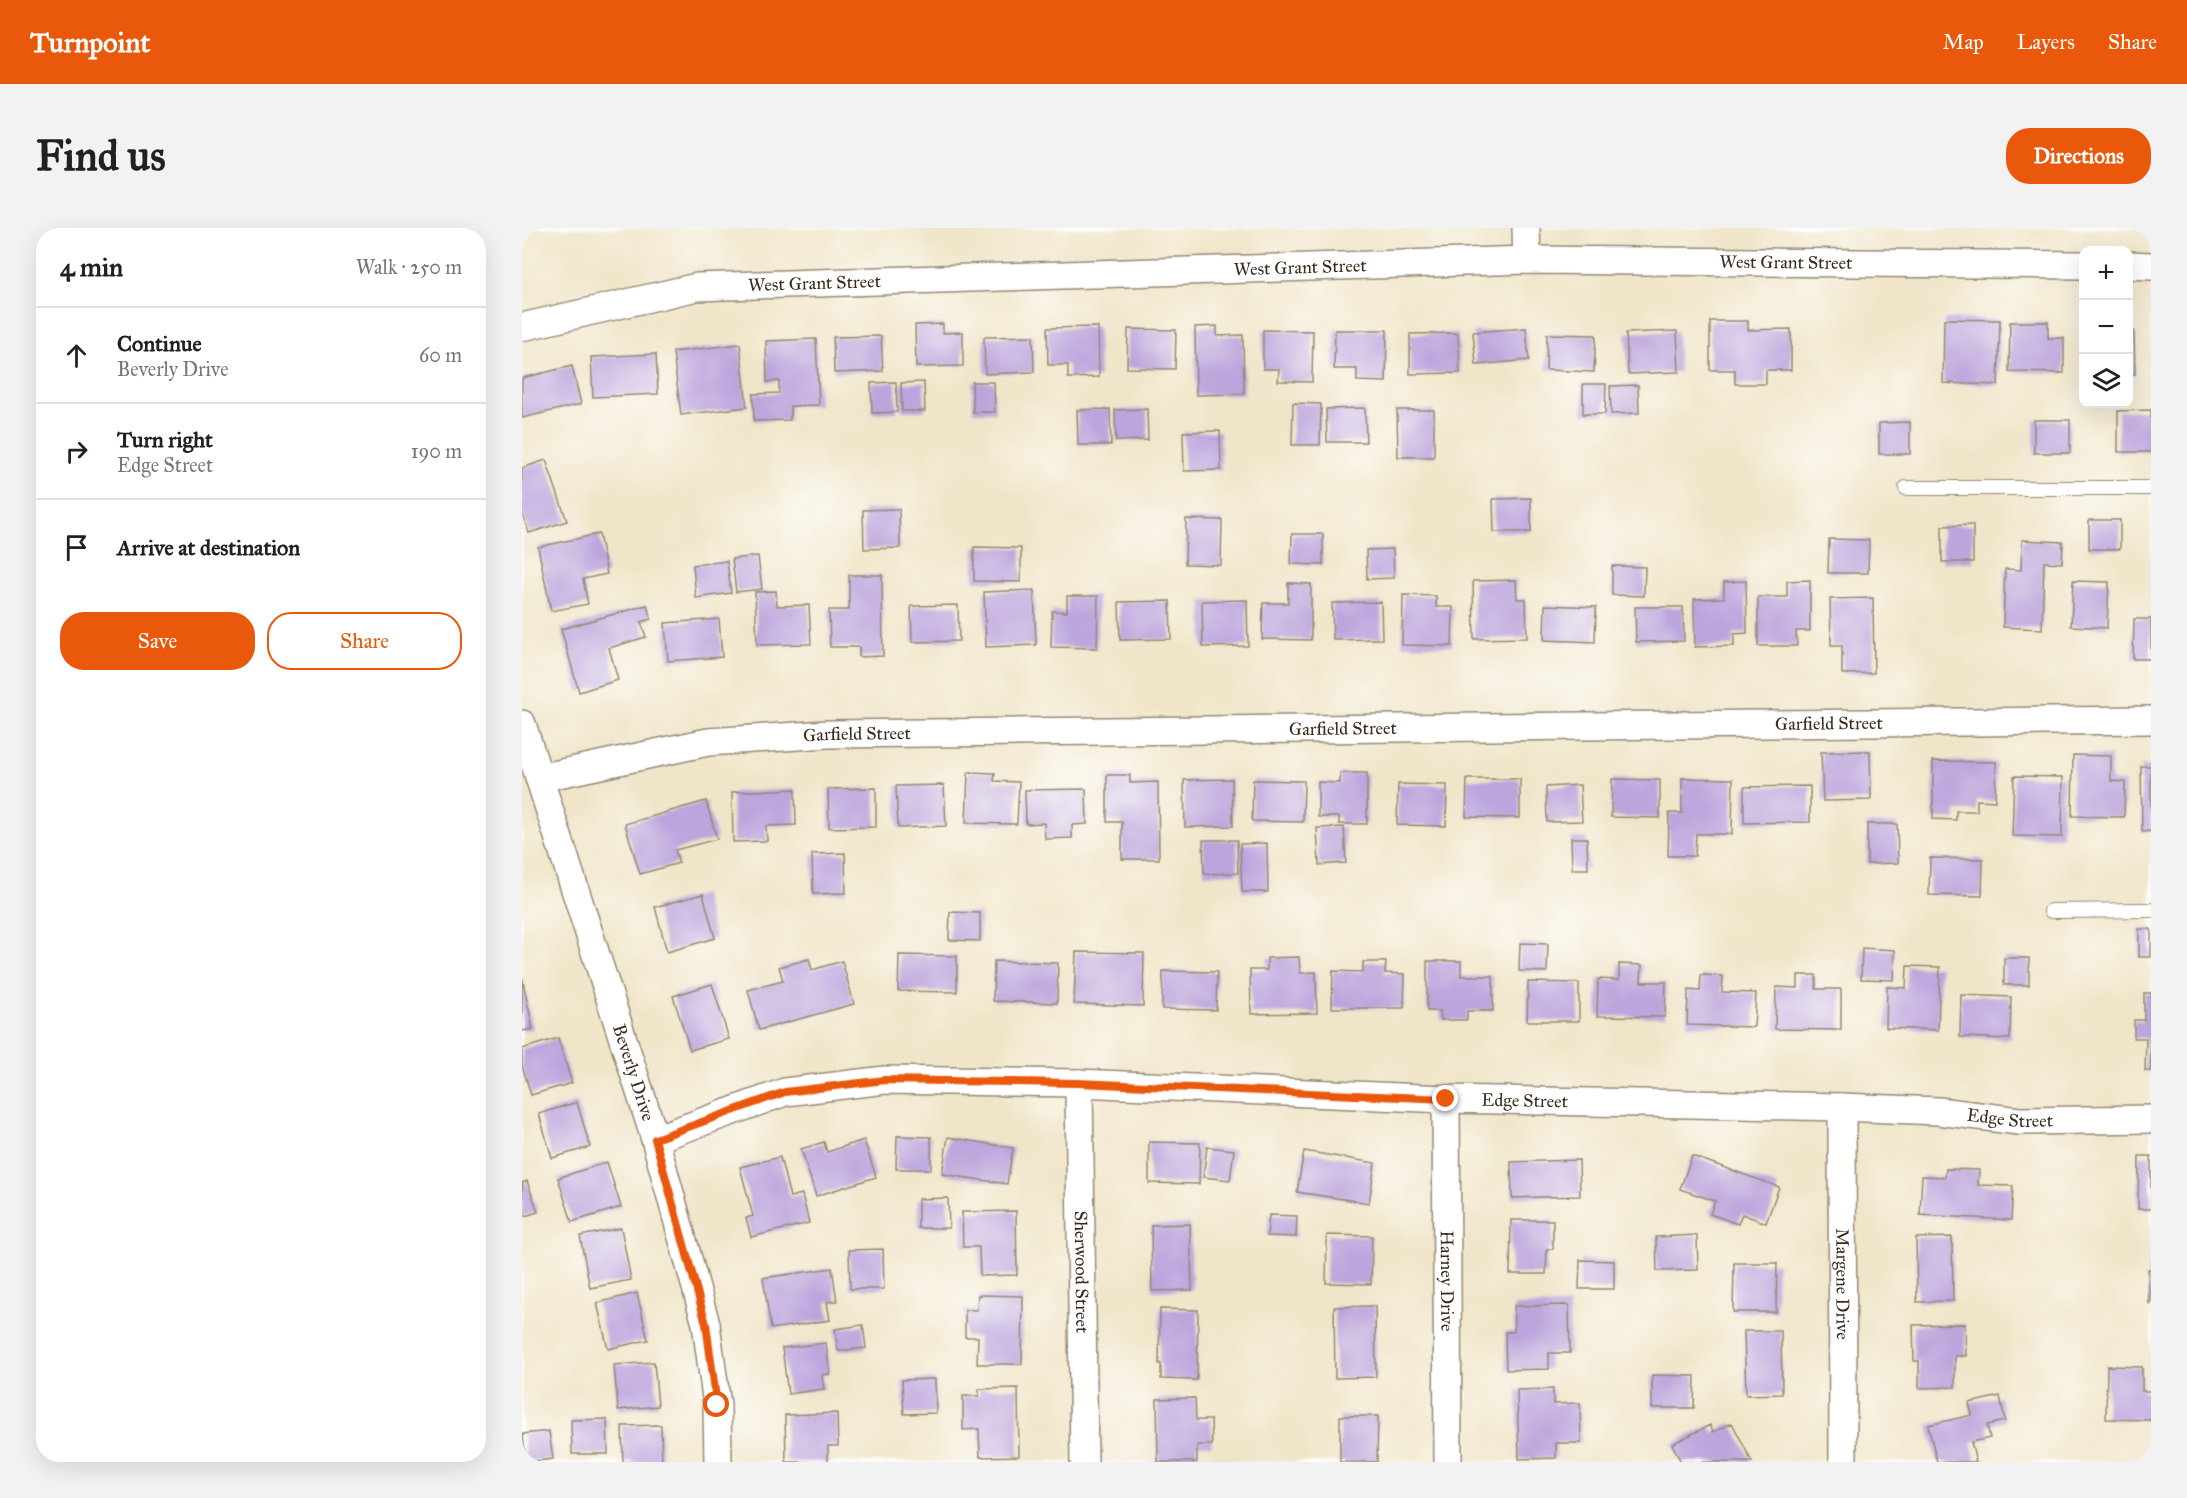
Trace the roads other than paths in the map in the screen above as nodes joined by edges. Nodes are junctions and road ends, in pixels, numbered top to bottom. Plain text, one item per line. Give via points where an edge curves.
1 (1526, 228) edge
2 (1527, 260) junction
3 (2079, 265) edge
4 (2133, 265) edge
5 (2151, 266) edge
6 (522, 327) edge
7 (1906, 488) dead end
8 (2151, 488) edge
9 (2151, 720) edge
10 (522, 724) edge
11 (539, 778) junction
12 (2151, 910) edge
13 (2051, 911) dead end
14 (1078, 1083) junction
15 (1446, 1099) junction
16 (1842, 1107) junction
17 (2151, 1119) edge
18 (655, 1139) junction
19 (718, 1462) edge
20 (1084, 1462) edge
21 (1448, 1462) edge
22 (1843, 1462) edge

1 - 2 street
2 - 3 street, West Grant Street
2 - 6 street, West Grant Street via 697,287
4 - 5 street
7 - 8 lane
9 - 11 street, Garfield Street via 828,735 708,742
10 - 11 street, Beverly Drive
11 - 18 street, Beverly Drive
12 - 13 lane
14 - 15 street, Edge Street
14 - 18 street, Edge Street via 885,1080 785,1092
14 - 20 street, Sherwood Street
15 - 16 street, Edge Street
15 - 21 street, Harney Drive
16 - 17 street, Edge Street via 1938,1111 2019,1121
16 - 22 street, Margene Drive
18 - 19 street, Beverly Drive via 706,1324 717,1405

